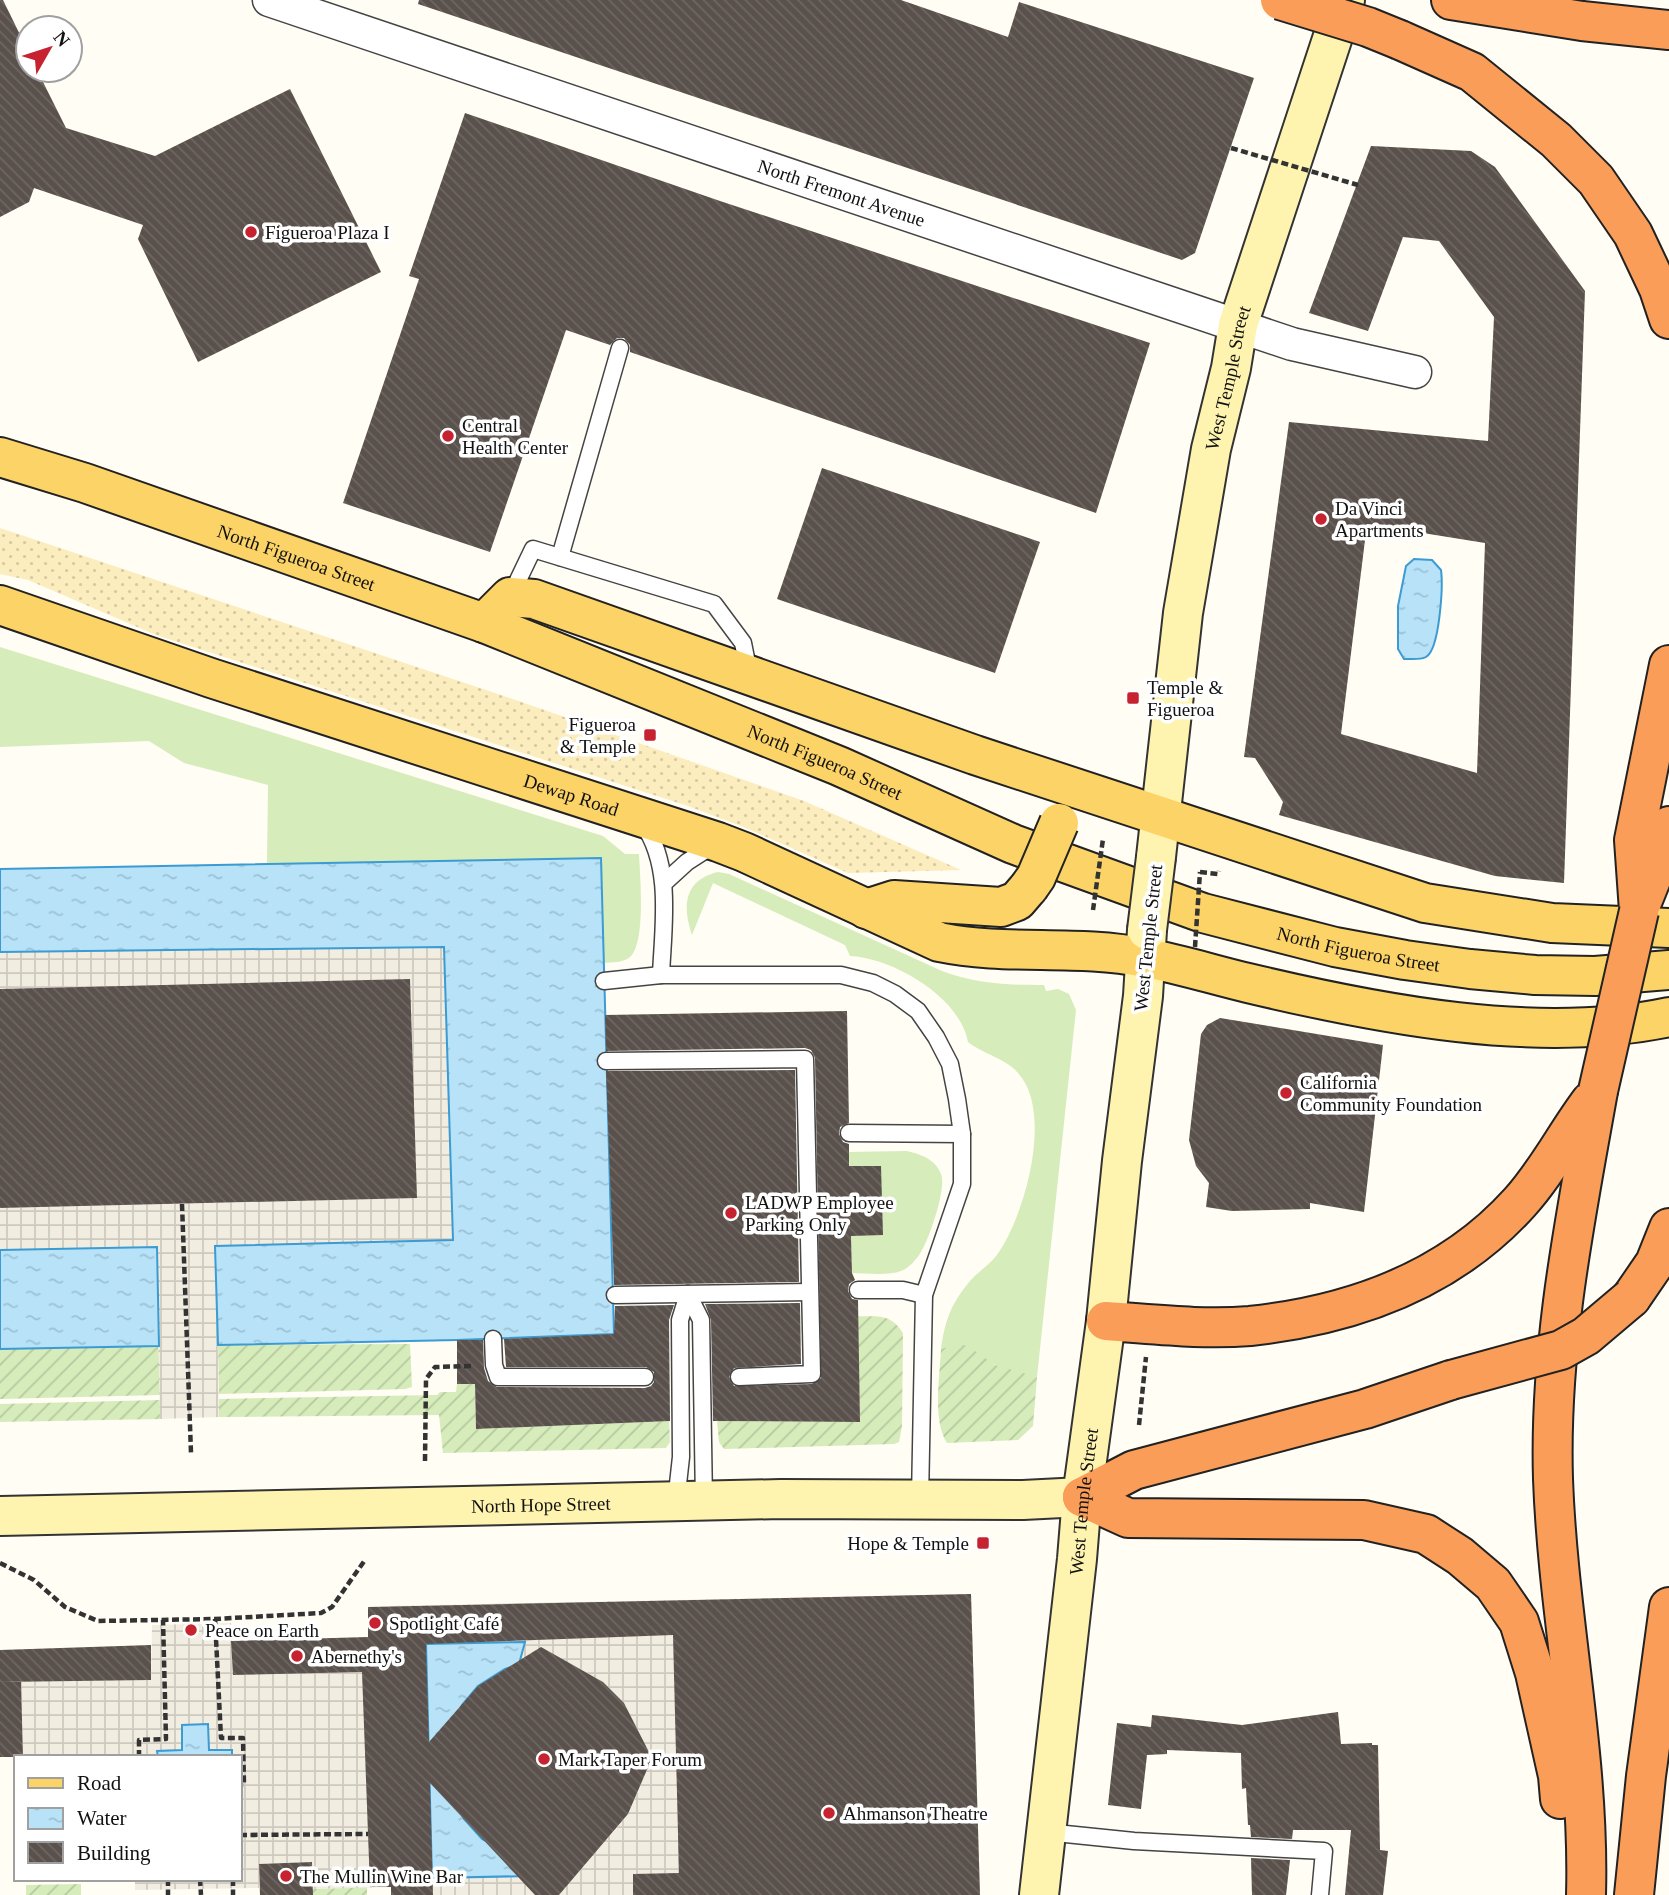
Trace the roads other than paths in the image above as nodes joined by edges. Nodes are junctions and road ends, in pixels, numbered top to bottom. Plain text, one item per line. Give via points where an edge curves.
1 (270, 0) edge
2 (1280, 0) edge
3 (1345, 0) edge
4 (1451, 0) edge
5 (1669, 30) edge
6 (1669, 319) edge
7 (1238, 325) junction
8 (620, 348) dead end
9 (1415, 372) dead end
10 (0, 457) edge
11 (560, 557) junction
12 (0, 605) edge
13 (497, 610) junction
14 (0, 622) edge
15 (100, 639) junction
16 (1669, 665) edge
17 (749, 673) junction
18 (1050, 779) junction
19 (613, 808) junction
20 (1160, 815) junction
21 (1669, 826) edge
22 (719, 842) junction
23 (664, 883) junction
24 (866, 909) junction
25 (1654, 919) edge
26 (1146, 944) junction
27 (1669, 970) edge
28 (662, 975) junction
29 (604, 981) dead end
30 (1669, 1017) edge
31 (606, 1061) dead end
32 (1579, 1132) junction
33 (849, 1133) dead end
34 (962, 1134) junction
35 (1669, 1228) edge
36 (858, 1290) dead end
37 (810, 1292) junction
38 (688, 1294) junction
39 (615, 1295) dead end
40 (924, 1295) junction
41 (1106, 1321) junction
42 (493, 1339) dead end
43 (645, 1377) dead end
44 (739, 1377) dead end
45 (1082, 1497) junction
46 (920, 1499) junction
47 (690, 1502) junction
48 (0, 1516) edge
49 (1669, 1607) edge
50 (1046, 1832) junction
51 (1039, 1895) edge
52 (1320, 1895) edge
53 (1573, 1895) edge
54 (1586, 1895) edge
55 (1634, 1895) edge

1 - 7 street, North Fremont Avenue
2 - 6 highway, bridge via 1368,27 1472,72 1556,140 1596,180 1633,234
3 - 7 main road, West Temple Street
4 - 5 highway
7 - 9 street, North Fremont Avenue via 1313,350
7 - 20 main road, West Temple Street via 1183,612
8 - 11 lane
10 - 13 main road, North Figueroa Street
11 - 13 lane via 533,549
11 - 17 lane via 714,604 743,643
12 - 15 main road, Dewap Road
13 - 17 main road via 534,599
13 - 27 main road, North Figueroa Street via 1013,844 1203,913 1335,947 1470,969 1595,976
14 - 15 lane via 51,635
15 - 19 main road, Dewap Road
16 - 25 highway via 1634,841
17 - 18 main road
18 - 20 main road
18 - 24 main road, bridge via 1061,807 1059,823 1036,877 1017,901 1001,907 894,901
19 - 22 main road, Dewap Road
19 - 23 lane via 645,825
20 - 25 main road via 1424,903 1552,923
20 - 26 main road, West Temple Street, bridge
21 - 25 highway
22 - 23 lane
22 - 24 main road, Dewap Road
23 - 28 lane
24 - 26 main road, Dewap Road via 939,942 969,948 1088,949
25 - 32 highway, bridge via 1598,1091
26 - 30 main road, Dewap Road via 1318,999 1392,1012 1534,1028 1598,1028
26 - 41 main road, West Temple Street
28 - 29 lane
28 - 34 lane via 841,975 895,994 919,1011 950,1064
31 - 37 lane via 805,1059
32 - 41 highway via 1486,1235 1440,1270 1395,1291 1342,1310 1250,1326
32 - 54 highway via 1552,1404 1558,1558 1585,1803
33 - 34 lane
34 - 40 lane via 961,1184
35 - 45 highway, bridge via 1655,1263 1631,1298 1586,1336 1561,1350 1365,1409 1134,1470
36 - 40 lane
37 - 38 lane
37 - 44 lane via 812,1374
38 - 39 lane
38 - 47 lane via 680,1320 681,1457
38 - 47 lane via 701,1320
40 - 46 lane
41 - 45 main road, West Temple Street
42 - 43 lane via 498,1377
45 - 46 main road, North Hope Street
45 - 50 main road, West Temple Street
45 - 53 highway via 1128,1518 1364,1520 1426,1534 1460,1556 1493,1584 1523,1635 1558,1776
46 - 47 main road, North Hope Street
47 - 48 main road, North Hope Street
49 - 55 highway
50 - 51 main road, West Temple Street
50 - 52 lane via 1324,1851

